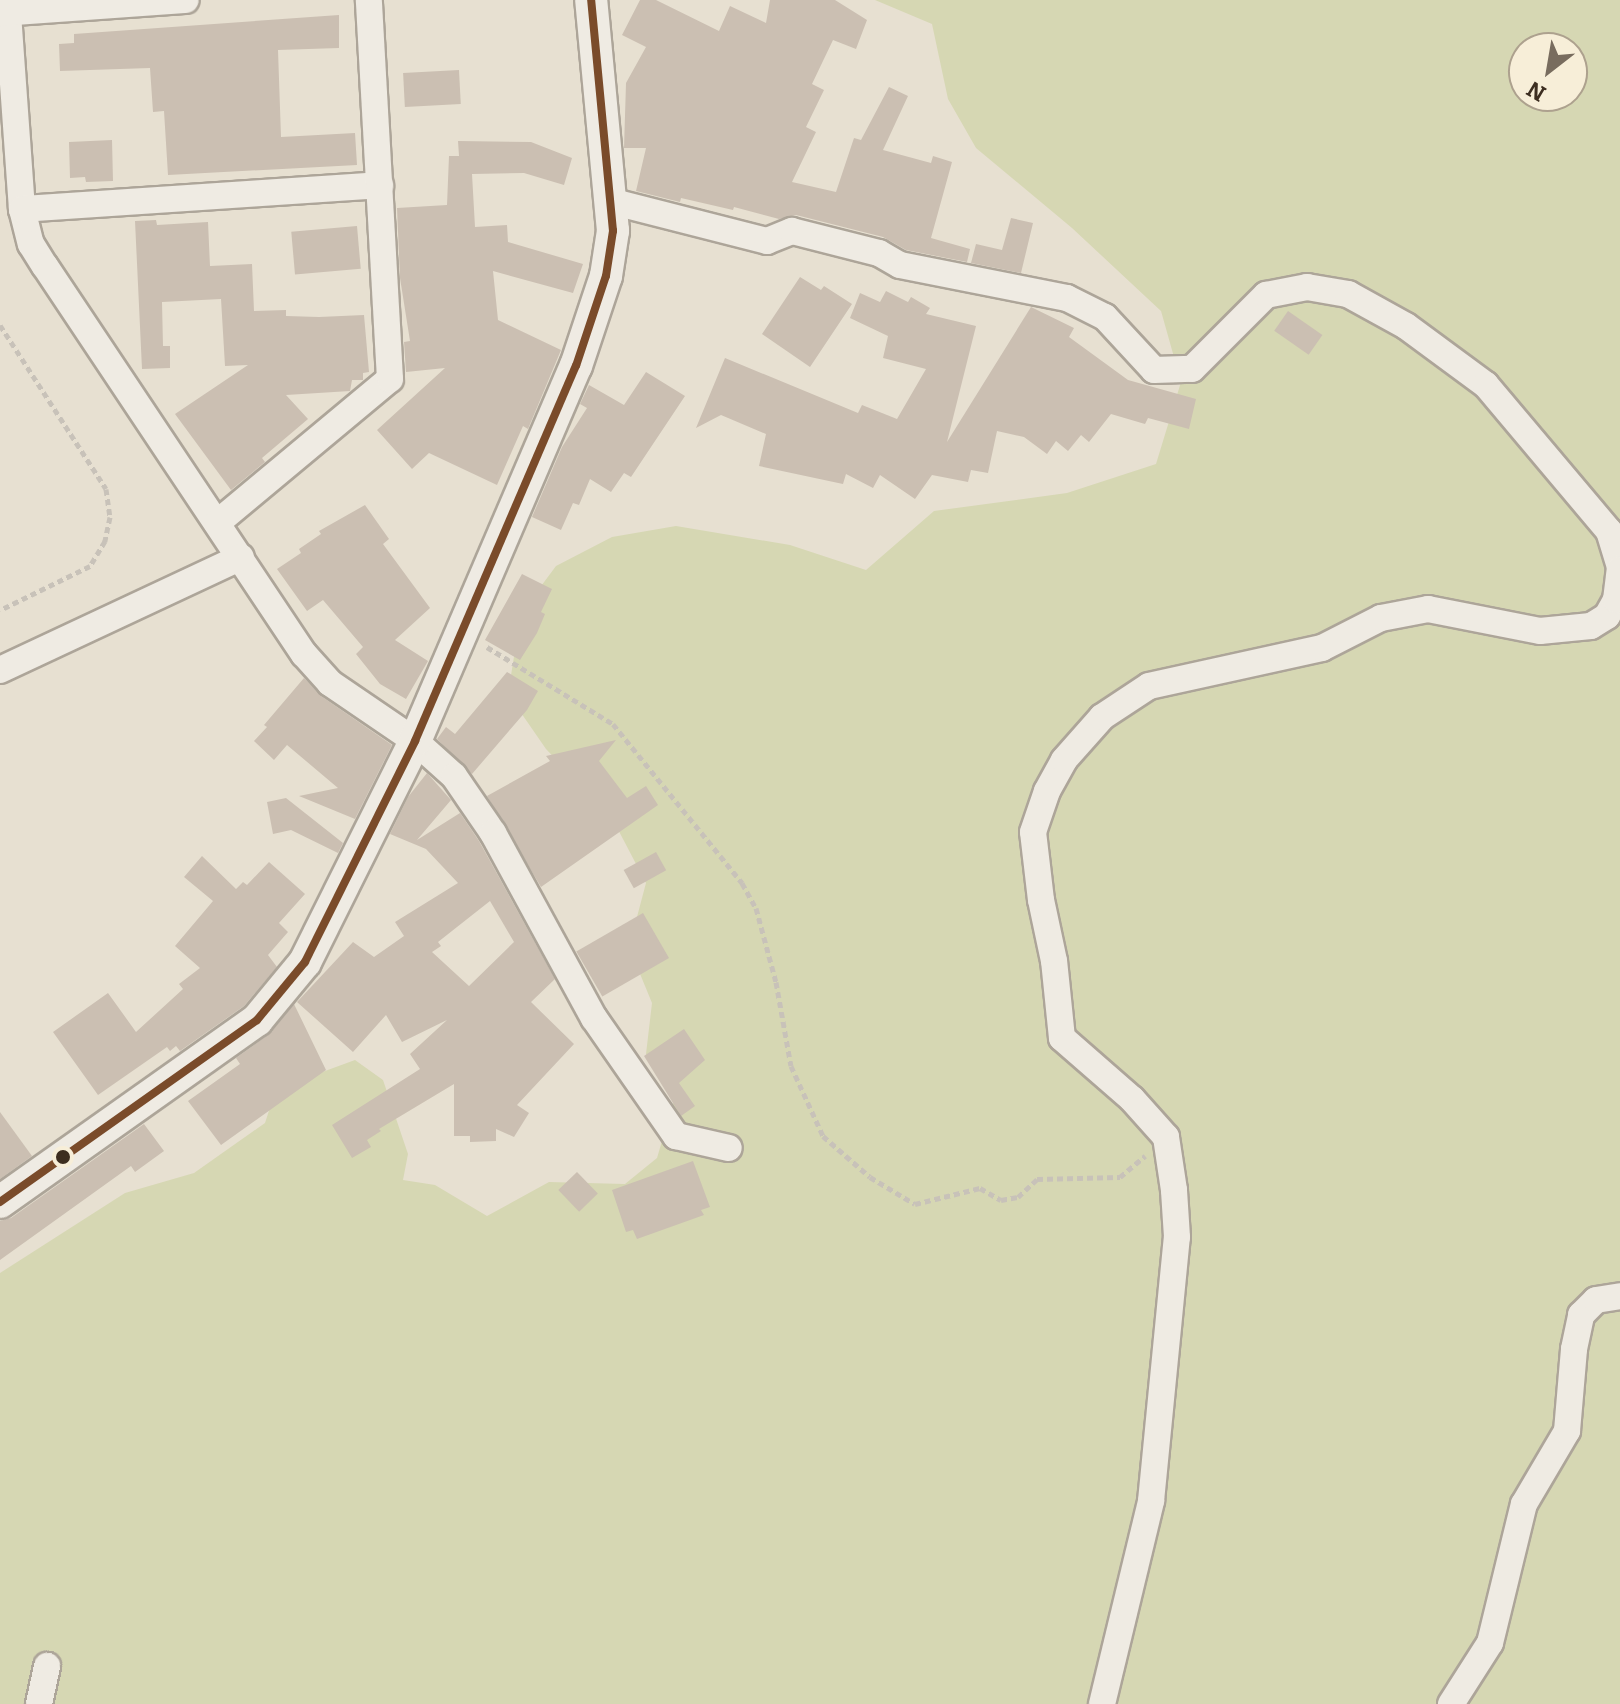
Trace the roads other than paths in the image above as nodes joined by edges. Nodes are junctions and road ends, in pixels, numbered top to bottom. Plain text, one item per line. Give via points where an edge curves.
1 (174, 0) edge
2 (369, 0) edge
3 (591, 0) edge
4 (5, 8) edge
5 (380, 185) junction
6 (610, 201) junction
7 (22, 209) junction
8 (217, 523) junction
9 (241, 557) junction
10 (1620, 568) edge
11 (0, 670) edge
12 (415, 741) junction
13 (729, 1148) dead end
14 (0, 1202) edge
15 (1620, 1296) edge
16 (47, 1666) dead end
17 (39, 1704) edge
18 (1102, 1704) edge
19 (1451, 1704) edge

1 - 4 street
2 - 5 street
3 - 6 street
4 - 7 street
5 - 7 street
5 - 8 street via 390,379
6 - 10 street via 767,241 792,231 879,253 900,265 1067,298 1105,317 1154,370 1192,369 1266,295 1307,287 1348,294 1406,326 1486,385 1609,531
6 - 12 street via 613,231 606,276 576,366
7 - 8 street via 31,244
8 - 9 street
9 - 11 street
9 - 12 street via 304,654 330,683
10 - 18 street via 1616,600 1607,616 1591,626 1540,631 1428,609 1381,618 1322,648 1149,686 1102,717 1064,760 1047,791 1033,832 1062,1038 1132,1099 1166,1137 1177,1237 1151,1501
12 - 13 street via 454,776 493,833 594,1018 676,1136
12 - 14 street via 305,962 257,1020
15 - 19 street via 1596,1300 1581,1315 1567,1431 1524,1504 1490,1643
16 - 17 street

